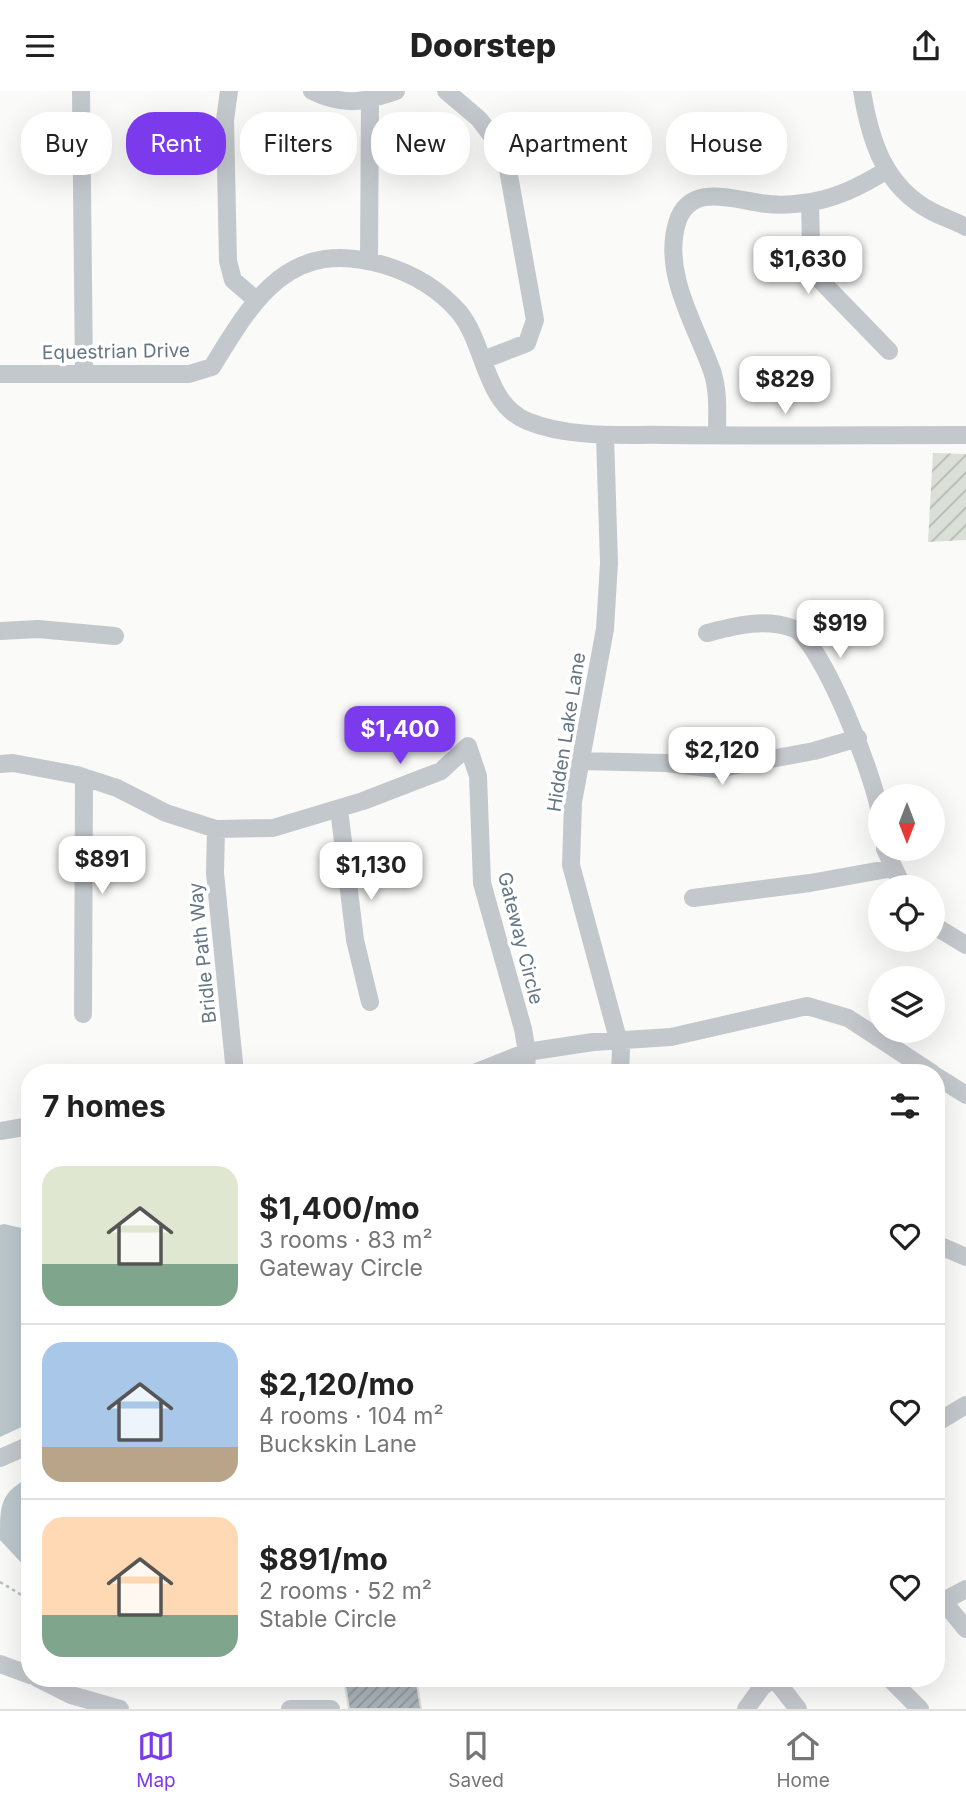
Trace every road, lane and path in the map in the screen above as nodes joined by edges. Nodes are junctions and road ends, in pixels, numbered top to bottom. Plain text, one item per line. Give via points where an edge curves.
1 (81, 91) edge
2 (229, 91) edge
3 (312, 91) edge
4 (396, 91) edge
5 (446, 91) edge
6 (862, 91) edge
7 (370, 100) junction
8 (887, 170) junction
9 (810, 202) junction
10 (966, 227) edge
11 (369, 260) junction
12 (256, 300) junction
13 (889, 351) dead end
14 (483, 360) junction
15 (0, 374) edge
16 (84, 374) junction
17 (605, 435) junction
18 (717, 435) junction
19 (966, 435) edge
20 (0, 631) edge
21 (706, 633) dead end
22 (115, 636) dead end
23 (858, 738) junction
24 (580, 761) junction
25 (0, 764) edge
26 (84, 777) junction
27 (873, 784) edge
28 (339, 809) junction
29 (216, 829) junction
30 (890, 861) edge
31 (893, 868) junction
32 (897, 875) edge
33 (693, 898) dead end
34 (945, 932) edge
35 (966, 945) edge
36 (370, 1002) dead end
37 (83, 1014) dead end
38 (618, 1039) junction
39 (527, 1052) junction
40 (234, 1064) edge
41 (497, 1064) edge
42 (526, 1064) edge
43 (619, 1064) edge
44 (918, 1064) edge
45 (945, 1082) edge
46 (966, 1095) edge
47 (21, 1128) edge
48 (0, 1131) edge
49 (945, 1248) edge
50 (966, 1257) edge
51 (966, 1405) edge
52 (945, 1418) edge
53 (21, 1449) edge
54 (0, 1458) edge
55 (0, 1582) edge
56 (966, 1589) edge
57 (21, 1595) edge
58 (945, 1600) edge
59 (945, 1608) edge
60 (966, 1629) edge
61 (0, 1664) edge
62 (21, 1672) edge
63 (55, 1687) edge
64 (762, 1687) edge
65 (781, 1687) edge
66 (898, 1687) edge
67 (330, 1708) edge
68 (120, 1709) edge
69 (290, 1709) edge
70 (746, 1709) edge
71 (798, 1709) edge
72 (920, 1709) edge

1 - 16 street
2 - 12 street via 225,120 228,261 233,280
3 - 7 street via 360,104
4 - 7 street
5 - 14 street via 479,119 505,153 535,320 527,343
6 - 8 street via 872,139
7 - 11 street
8 - 9 street via 848,192
8 - 10 street via 908,196
9 - 13 street via 811,246 822,282
9 - 18 street via 764,204 717,194 690,204 679,216 674,233 678,278 693,330 713,372
11 - 12 street, Equestrian Drive via 320,258 280,277
11 - 14 street, Equestrian Drive via 430,283 460,313
12 - 16 street, Equestrian Drive via 212,367 189,374
14 - 17 street, Equestrian Drive via 500,400 526,421
15 - 16 street, Equestrian Drive
17 - 18 street, Equestrian Drive
17 - 24 street, Hidden Lake Lane via 609,563 605,629
18 - 19 street, Equestrian Drive
20 - 22 street via 38,629
21 - 23 street via 762,622 795,628 815,651
23 - 24 street via 716,769 666,762
23 - 27 street
24 - 38 street, Hidden Lake Lane via 571,865
25 - 26 street, Gateway Circle
26 - 29 street, Gateway Circle
26 - 37 street
28 - 29 street, Gateway Circle via 273,828
28 - 36 street via 355,940
28 - 39 street, Gateway Circle via 441,771 468,746 478,776 482,883
29 - 40 street, Bridle Path Way via 215,873
30 - 31 street
31 - 32 street
31 - 33 street
34 - 35 street
38 - 39 street
38 - 43 street, Hidden Lake Lane
38 - 44 street via 671,1037 807,1006 848,1018
39 - 41 street
39 - 42 street
45 - 46 street
47 - 48 street
49 - 50 street
51 - 52 street
53 - 54 street
55 - 57 path
56 - 58 street
59 - 60 street
61 - 62 street
63 - 68 street
64 - 70 street
65 - 71 street
66 - 72 street
67 - 69 street

